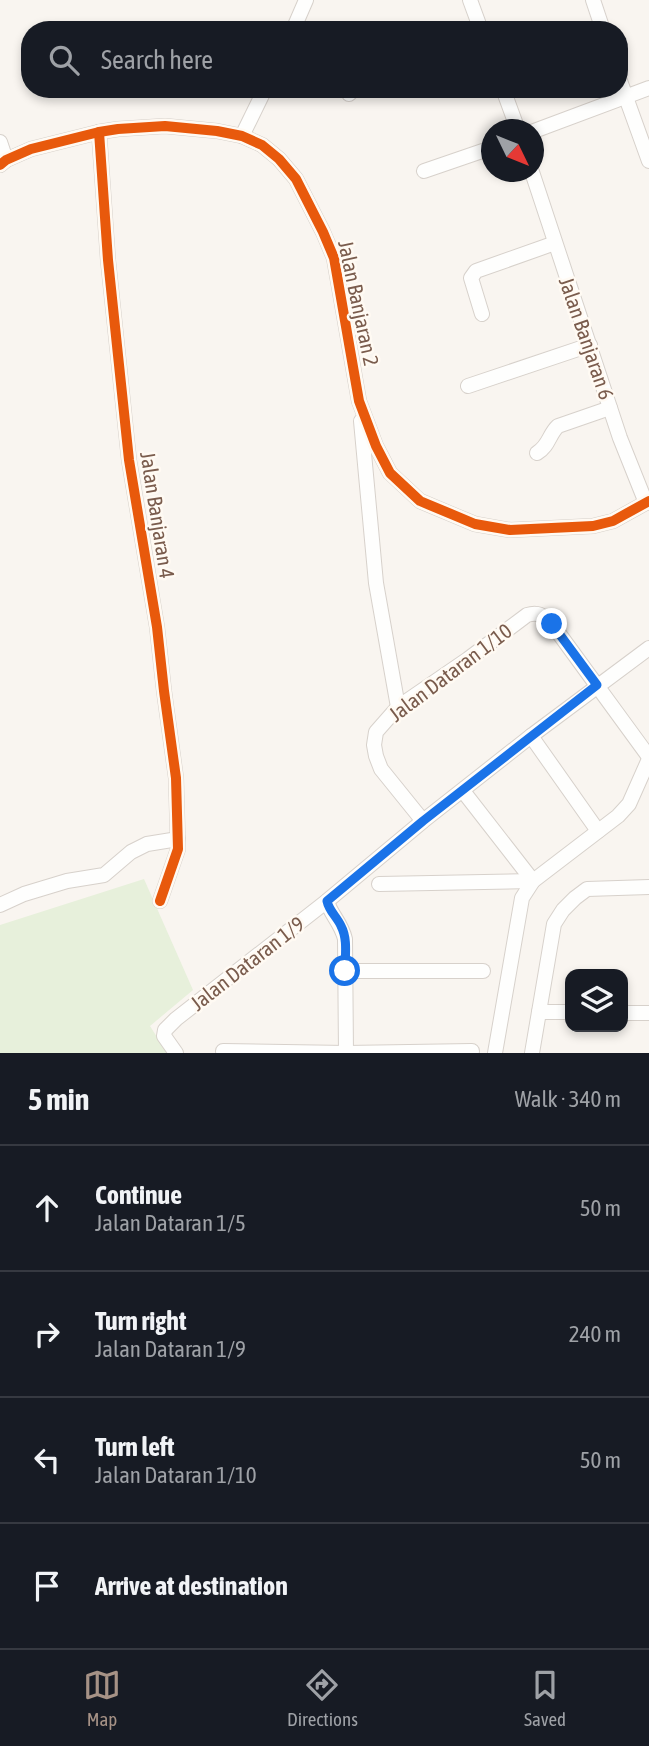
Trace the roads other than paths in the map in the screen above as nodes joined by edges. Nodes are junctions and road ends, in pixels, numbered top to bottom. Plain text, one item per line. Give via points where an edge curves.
1 (306, 0) edge
2 (470, 0) edge
3 (597, 1) edge
4 (297, 21) edge
5 (478, 21) edge
6 (601, 21) edge
7 (649, 88) edge
8 (628, 96) edge
9 (261, 98) edge
10 (506, 98) edge
11 (622, 98) edge
12 (625, 98) edge
13 (514, 119) edge
14 (544, 127) edge
15 (99, 132) junction
16 (242, 136) junction
17 (0, 142) edge
18 (481, 152) edge
19 (649, 161) edge
20 (3, 162) edge
21 (424, 171) dead end
22 (535, 182) edge
23 (555, 243) junction
24 (482, 314) dead end
25 (590, 345) junction
26 (468, 386) dead end
27 (359, 401) junction
28 (610, 408) junction
29 (537, 453) dead end
30 (648, 502) edge
31 (649, 648) edge
32 (597, 685) junction
33 (398, 707) junction
34 (531, 736) junction
35 (649, 758) edge
36 (463, 792) junction
37 (423, 821) junction
38 (598, 831) junction
39 (178, 839) junction
40 (533, 881) junction
41 (379, 884) dead end
42 (649, 887) edge
43 (160, 901) dead end
44 (327, 901) junction
45 (0, 905) edge
46 (345, 971) junction
47 (483, 971) dead end
48 (539, 1012) junction
49 (565, 1012) edge
50 (628, 1013) edge
51 (649, 1013) edge
52 (223, 1051) dead end
53 (472, 1051) edge
54 (176, 1053) edge
55 (346, 1053) edge
56 (495, 1053) edge
57 (532, 1053) edge

1 - 4 street
2 - 5 street
3 - 6 street
7 - 8 street
9 - 16 street
10 - 13 street
11 - 14 street
12 - 19 street
15 - 16 street, Jalan Banjaran 2 via 165,126
15 - 20 street, Jalan Banjaran 2 via 31,149
15 - 39 street, Jalan Banjaran 4 via 129,460 159,642 176,778
16 - 27 street, Jalan Banjaran 2 via 262,145 296,179 323,232 334,258
17 - 20 street
18 - 21 street
22 - 23 street, Jalan Banjaran 6
23 - 24 street via 476,271 471,278
23 - 25 street, Jalan Banjaran 6
25 - 26 street
25 - 28 street, Jalan Banjaran 6
27 - 30 street, Jalan Banjaran 2 via 390,473 419,501 475,524 510,530 593,526
27 - 33 street via 376,583
28 - 29 street via 558,426
28 - 30 street, Jalan Banjaran 6
31 - 32 street, Jalan Dataran 1/9
32 - 33 street, Jalan Dataran 1/10 via 552,624 534,613
32 - 34 street, Jalan Dataran 1/9
32 - 35 street
33 - 37 street, Jalan Dataran 1/10 via 376,732 376,756 381,769
34 - 36 street, Jalan Dataran 1/9
34 - 38 street
35 - 38 street via 629,804
36 - 37 street, Jalan Dataran 1/9
36 - 40 street
37 - 44 street, Jalan Dataran 1/9
38 - 40 street
39 - 43 street, Jalan Banjaran 4
39 - 45 street via 147,844 104,875 67,881
40 - 41 street
40 - 56 street via 522,898
42 - 48 street via 587,889 563,910 554,924
44 - 46 street via 343,929
44 - 54 street, Jalan Dataran 1/9 via 165,1030
46 - 47 street
46 - 55 street
48 - 49 street
48 - 57 street
50 - 51 street
52 - 55 street
53 - 55 street

